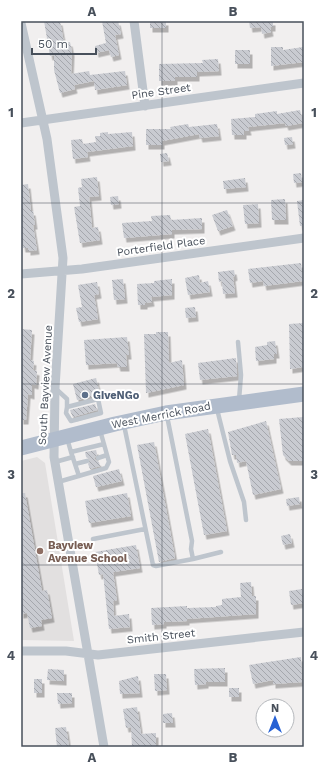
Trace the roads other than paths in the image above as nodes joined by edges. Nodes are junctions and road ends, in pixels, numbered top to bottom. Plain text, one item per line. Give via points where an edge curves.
1 (134, 21) edge
2 (21, 23) edge
3 (304, 83) edge
4 (145, 106) junction
5 (42, 120) junction
6 (21, 123) edge
7 (304, 238) edge
8 (62, 270) junction
9 (21, 274) edge
10 (238, 342) dead end
11 (55, 388) junction
12 (304, 394) edge
13 (239, 402) junction
14 (217, 405) junction
15 (67, 406) junction
16 (166, 412) junction
17 (66, 413) junction
18 (54, 414) junction
19 (103, 422) junction
20 (123, 422) junction
21 (67, 433) junction
22 (104, 444) junction
23 (21, 448) edge
24 (72, 455) junction
25 (107, 455) junction
26 (98, 458) dead end
27 (87, 461) dead end
28 (55, 462) junction
29 (75, 464) junction
30 (79, 476) junction
31 (58, 482) junction
32 (246, 520) dead end
33 (145, 529) junction
34 (93, 539) dead end
35 (221, 552) dead end
36 (193, 558) junction
37 (304, 632) edge
38 (21, 651) edge
39 (87, 653) junction
40 (104, 747) edge

1 - 4 street
2 - 5 street, South Bayview Avenue
3 - 4 street, Pine Street
4 - 5 street, Pine Street
5 - 6 street, Pine Street
5 - 8 street, South Bayview Avenue via 47,139 63,258
7 - 8 street, Porterfield Place
8 - 9 street, Porterfield Place
8 - 11 street, South Bayview Avenue
10 - 13 lane via 241,375
11 - 15 lane via 67,399
11 - 18 street, South Bayview Avenue
12 - 13 main road, West Merrick Road
13 - 14 main road, West Merrick Road
14 - 16 main road, West Merrick Road
14 - 32 lane via 230,461 244,502
15 - 17 lane
15 - 19 lane via 98,399
16 - 20 main road, West Merrick Road
16 - 36 lane via 192,541
17 - 18 lane
17 - 21 lane
18 - 21 street, South Bayview Avenue
19 - 20 main road, West Merrick Road
19 - 21 main road, West Merrick Road
19 - 21 lane via 89,415 79,417
19 - 22 lane
20 - 33 lane
21 - 23 main road, West Merrick Road
21 - 24 lane
21 - 28 street, South Bayview Avenue
22 - 24 lane
22 - 25 lane
24 - 28 lane
24 - 29 lane
25 - 26 lane
25 - 30 lane via 109,462 106,468
27 - 29 lane
28 - 31 street, South Bayview Avenue
29 - 30 lane
30 - 31 lane
31 - 39 street, South Bayview Avenue
33 - 34 lane
33 - 36 lane via 153,564 156,566
35 - 36 lane
37 - 39 street, Smith Street via 98,655
38 - 39 street, Smith Street
39 - 40 street, South Bayview Avenue

